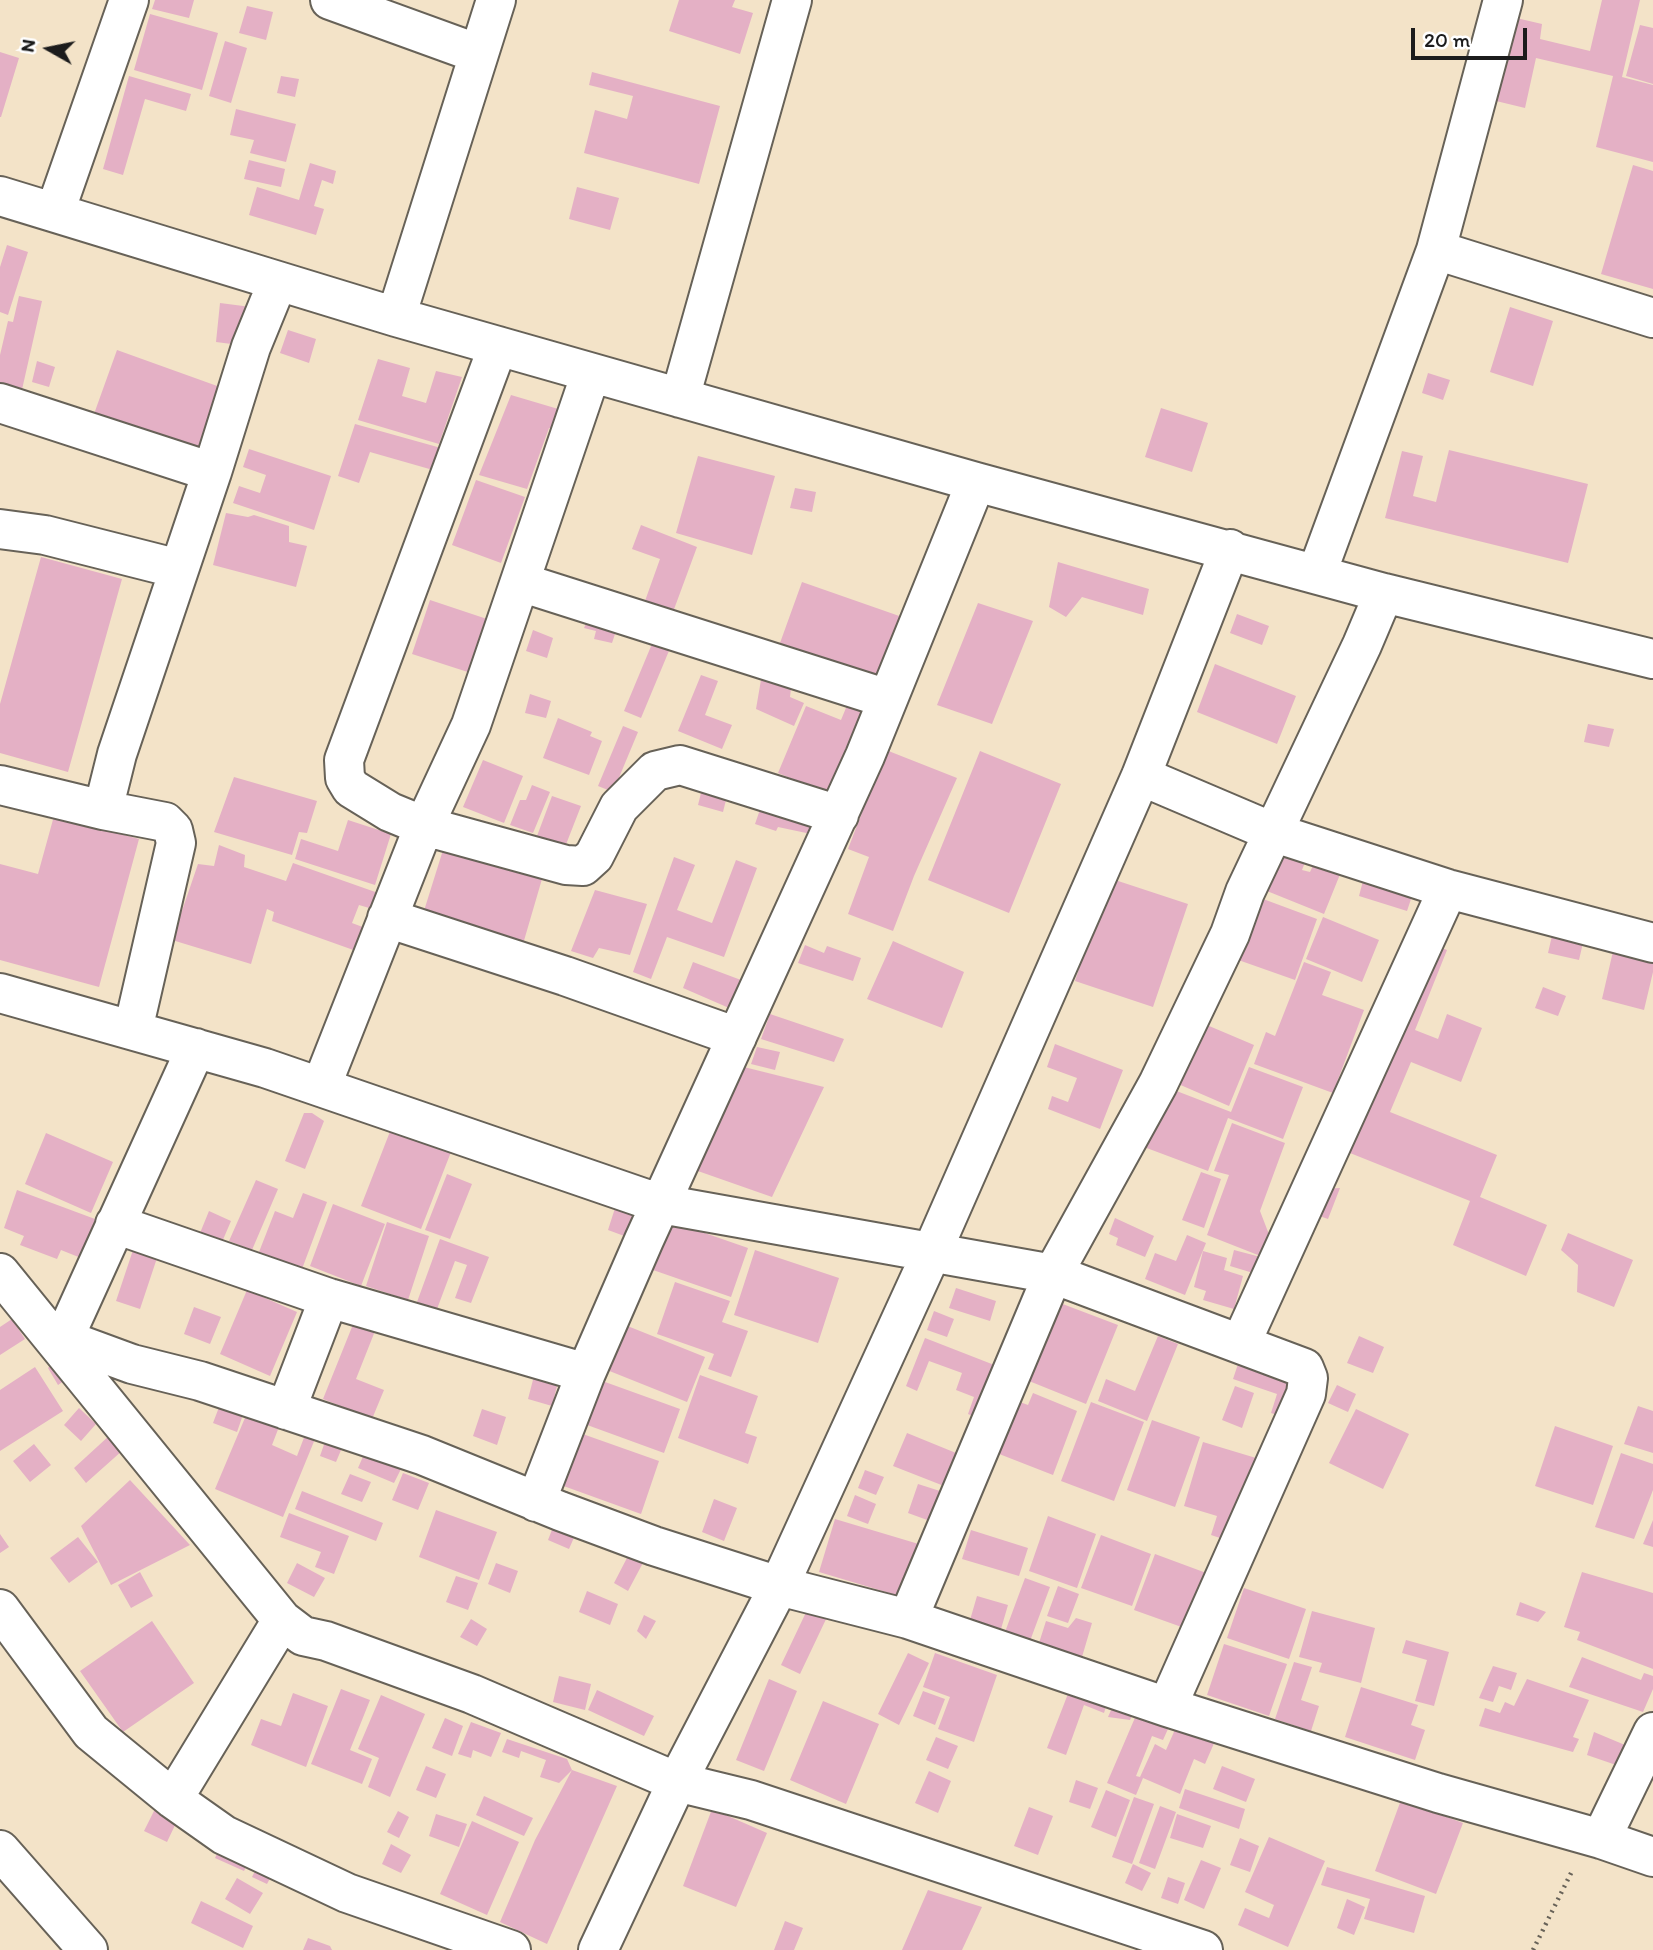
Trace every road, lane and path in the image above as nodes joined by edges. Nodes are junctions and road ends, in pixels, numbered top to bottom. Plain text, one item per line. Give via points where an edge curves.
1 (129, 0) edge
2 (330, 0) edge
3 (496, 0) edge
4 (792, 0) edge
5 (1503, 0) edge
6 (479, 54) junction
7 (0, 195) edge
8 (55, 212) junction
9 (1436, 250) junction
10 (278, 281) junction
11 (396, 317) junction
12 (1653, 318) edge
13 (498, 346) junction
14 (591, 373) junction
15 (680, 398) junction
16 (0, 403) edge
17 (212, 472) junction
18 (976, 482) junction
19 (0, 529) edge
20 (1230, 549) junction
21 (179, 569) junction
22 (1317, 573) junction
23 (520, 582) junction
24 (1384, 593) junction
25 (1653, 659) edge
26 (888, 699) junction
27 (1141, 776) junction
28 (0, 785) edge
29 (103, 810) junction
30 (839, 815) junction
31 (424, 826) junction
32 (1275, 833) junction
33 (1448, 889) junction
34 (387, 919) junction
35 (1653, 943) edge
36 (0, 993) edge
37 (133, 1030) junction
38 (737, 1037) junction
39 (196, 1048) junction
40 (321, 1087) junction
41 (661, 1204) junction
42 (115, 1224) junction
43 (931, 1254) junction
44 (0, 1273) edge
45 (1053, 1274) junction
46 (329, 1298) junction
47 (62, 1343) junction
48 (1241, 1343) junction
49 (586, 1373) junction
50 (286, 1410) junction
51 (536, 1502) junction
52 (779, 1586) junction
53 (0, 1609) edge
54 (908, 1619) junction
55 (282, 1620) junction
56 (1167, 1707) junction
57 (1653, 1732) edge
58 (677, 1782) junction
59 (173, 1799) junction
60 (1601, 1839) junction
61 (0, 1850) edge
62 (1653, 1857) edge
63 (1132, 1939) edge
64 (88, 1950) edge
65 (511, 1950) edge
66 (598, 1950) edge
67 (1203, 1950) edge
68 (1533, 1950) edge

1 - 8 street
2 - 6 street
3 - 6 street
4 - 15 street
5 - 9 street
6 - 11 street
7 - 8 street
8 - 10 street
9 - 12 street
9 - 22 street
10 - 11 street
10 - 17 street via 251,347
11 - 13 street
13 - 14 street
13 - 31 street via 344,760 351,789 390,813
14 - 15 street
14 - 23 street
15 - 18 street
16 - 17 street
17 - 21 street
18 - 20 street
18 - 26 street
19 - 21 street via 45,535
20 - 22 street
20 - 27 street
21 - 29 street
22 - 24 street
23 - 26 street
23 - 31 street via 471,725
24 - 25 street
24 - 32 street
26 - 30 street
27 - 32 street
27 - 43 street
28 - 29 street
29 - 37 street via 165,822 176,843
30 - 31 street via 680,765 655,771 619,807 594,856 583,866 566,866
30 - 38 street
31 - 34 street
32 - 33 street
32 - 45 street via 1158,1084
33 - 35 street
33 - 48 street
34 - 38 street
34 - 40 street
36 - 37 street
37 - 39 street
38 - 41 street
39 - 40 street
39 - 42 street
40 - 41 street
41 - 43 street
41 - 49 street
42 - 46 street
42 - 47 street
43 - 45 street
43 - 52 street
44 - 47 street
45 - 48 street
45 - 54 street
46 - 49 street
46 - 50 street
47 - 50 street
47 - 55 street
48 - 56 street via 1304,1368 1306,1394
49 - 51 street
50 - 51 street via 422,1455
51 - 52 street
52 - 54 street
52 - 58 street
53 - 59 street via 90,1732
54 - 56 street
55 - 58 street via 303,1636 472,1694
55 - 59 street
56 - 60 street
57 - 60 street
58 - 63 street via 751,1800
58 - 66 street
59 - 65 street via 223,1835 348,1893
60 - 62 street
60 - 68 path via 1577,1859
61 - 64 street
63 - 67 street

